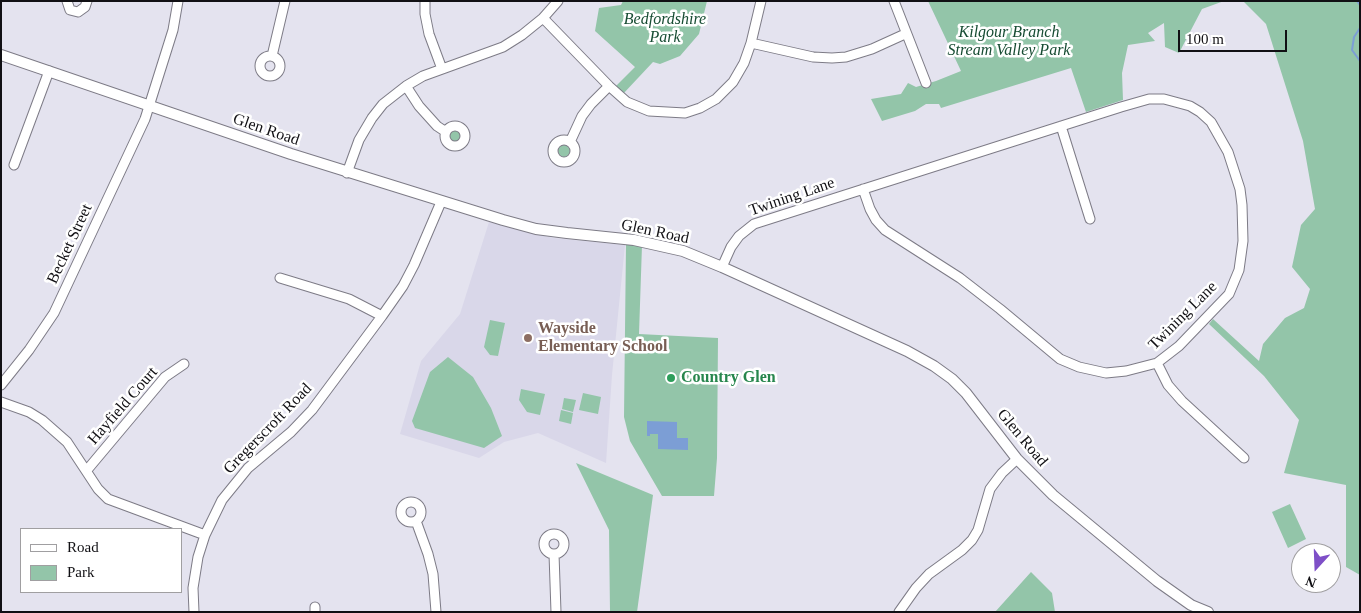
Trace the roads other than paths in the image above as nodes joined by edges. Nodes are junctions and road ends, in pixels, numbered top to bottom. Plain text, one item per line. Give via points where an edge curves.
1 (66, 1) edge
2 (87, 1) edge
3 (178, 1) edge
4 (285, 1) edge
5 (425, 1) edge
6 (558, 1) edge
7 (761, 1) edge
8 (894, 1) edge
9 (543, 18) junction
10 (905, 34) junction
11 (751, 43) junction
12 (1, 55) edge
13 (272, 56) dead end
14 (442, 69) junction
15 (49, 71) junction
16 (926, 83) dead end
17 (406, 86) junction
18 (609, 86) junction
19 (148, 106) junction
20 (1061, 126) junction
21 (446, 132) dead end
22 (570, 142) dead end
23 (14, 165) dead end
24 (347, 173) junction
25 (863, 189) junction
26 (441, 202) junction
27 (1090, 219) dead end
28 (722, 267) junction
29 (280, 278) dead end
30 (382, 316) junction
31 (184, 364) dead end
32 (1157, 364) junction
33 (1, 385) edge
34 (1, 402) edge
35 (1244, 458) dead end
36 (1017, 459) junction
37 (87, 470) junction
38 (416, 521) dead end
39 (205, 535) junction
40 (554, 554) dead end
41 (194, 612) edge
42 (436, 612) edge
43 (556, 612) edge
44 (899, 612) edge
45 (1208, 612) edge

1 - 2 street via 70,10 78,12
3 - 19 street, Becket Street via 173,30
4 - 13 street
5 - 14 street via 429,34
6 - 9 street
7 - 11 street
8 - 10 street
9 - 14 street via 503,47
9 - 18 street
10 - 11 street via 872,49 832,58
10 - 16 street
11 - 18 street via 744,63 725,91 700,108 685,113 666,114 641,109
12 - 15 main road, Glen Road
14 - 17 street
15 - 19 main road, Glen Road
15 - 23 street
17 - 21 street via 419,106
17 - 24 street via 383,104 372,118 359,140
18 - 22 street via 582,116
19 - 24 main road, Glen Road
19 - 33 street, Becket Street via 54,312
20 - 25 street, Twining Lane
20 - 27 street
20 - 32 street, Twining Lane via 1150,99 1164,99 1200,112 1219,133 1228,152 1242,205 1243,241 1239,270 1228,294 1179,346
24 - 26 main road, Glen Road
25 - 28 street, Twining Lane via 754,224 739,236
25 - 32 street, Twining Lane via 870,209 885,230 960,278 1060,359 1078,367 1106,372 1126,372
26 - 28 main road, Glen Road via 536,229 656,244
26 - 30 street, Gregerscroft Road via 414,265
28 - 36 main road, Glen Road via 934,366 966,393
29 - 30 street via 348,299
30 - 39 street, Gregerscroft Road via 312,410 234,484 222,500
31 - 37 street, Hayfield Court via 165,377
32 - 35 street via 1168,385 1182,401
34 - 37 street via 42,420 67,442
36 - 44 street via 990,489 972,540 929,574
36 - 45 main road, Glen Road via 1053,495 1157,581 1191,605
37 - 39 street via 108,499
38 - 42 street via 434,574
39 - 41 street, Gregerscroft Road via 193,588
40 - 43 street

